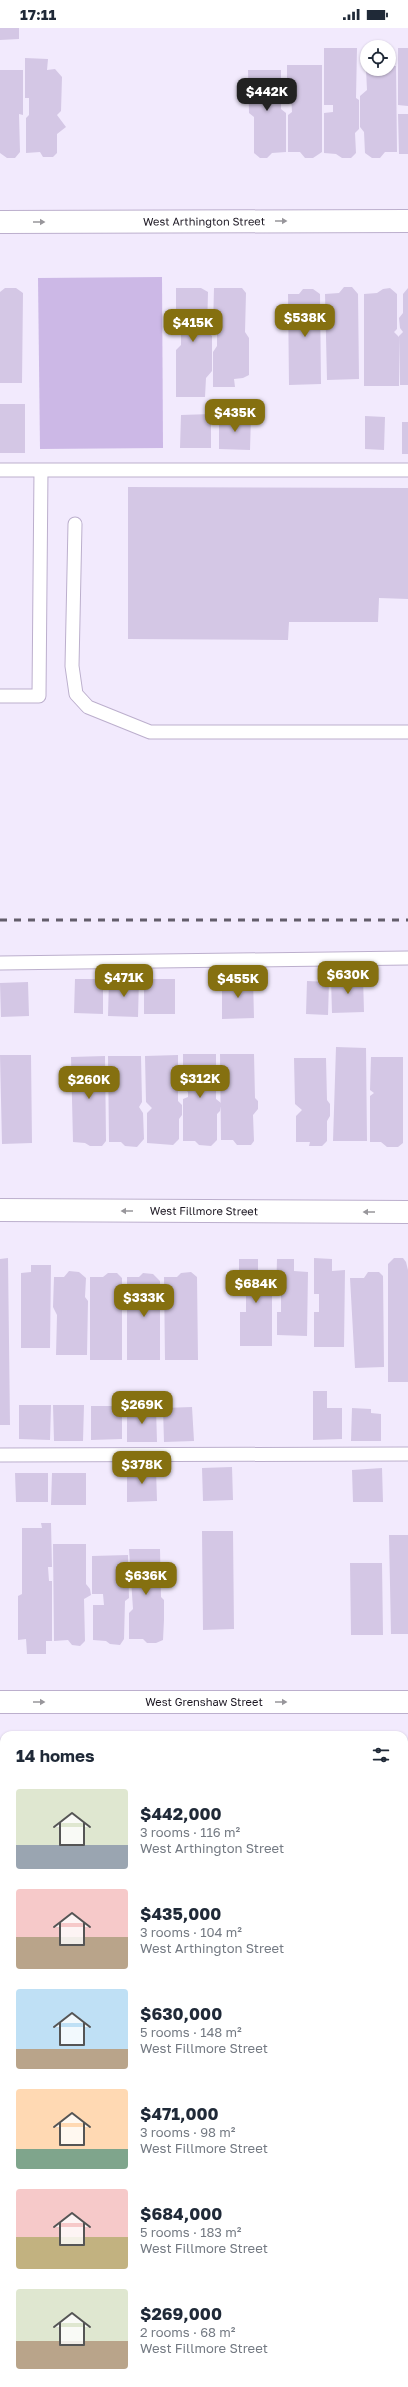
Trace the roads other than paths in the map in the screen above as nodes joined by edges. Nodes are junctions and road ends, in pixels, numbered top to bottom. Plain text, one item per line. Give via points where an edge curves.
1 (408, 221) edge
2 (0, 222) edge
3 (0, 470) edge
4 (40, 470) junction
5 (408, 470) edge
6 (75, 524) dead end
7 (0, 696) edge
8 (408, 732) edge
9 (408, 958) edge
10 (0, 963) edge
11 (0, 1210) edge
12 (408, 1212) edge
13 (408, 1454) edge
14 (0, 1455) edge
15 (0, 1702) edge
16 (408, 1702) edge

2 -> 1 street, West Arthington Street
3 - 4 lane
4 - 5 lane
4 - 7 lane via 39,696
6 - 8 lane via 72,666 76,694 88,707 150,732
9 - 10 lane
12 -> 11 street, West Fillmore Street
13 - 14 lane
15 -> 16 street, West Grenshaw Street

